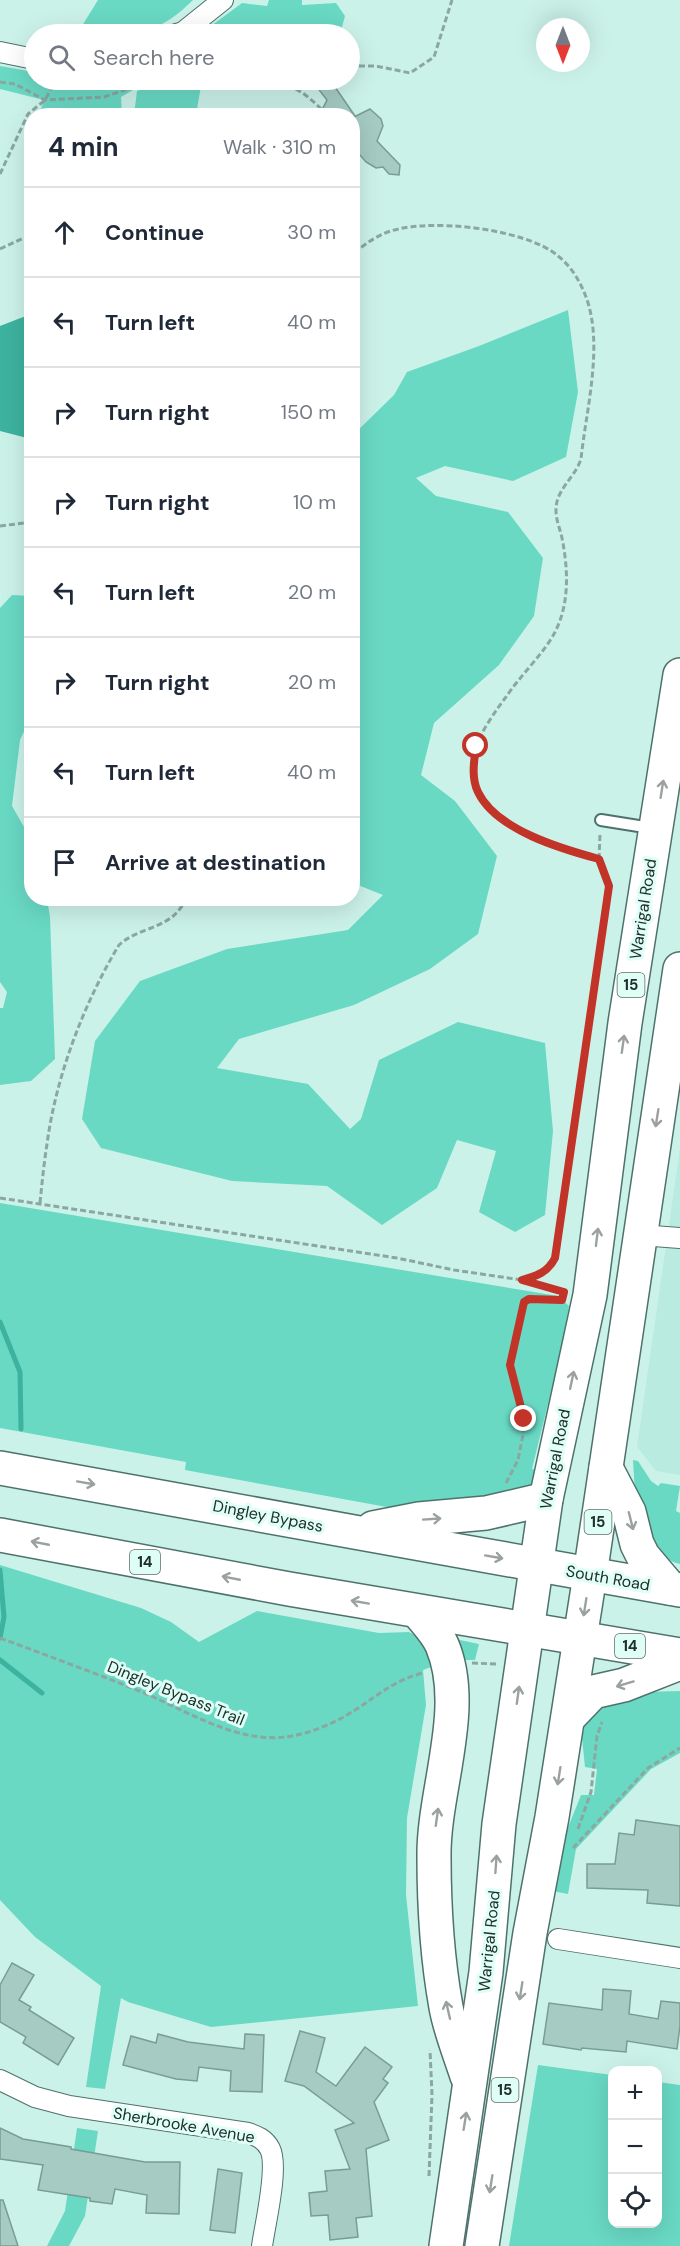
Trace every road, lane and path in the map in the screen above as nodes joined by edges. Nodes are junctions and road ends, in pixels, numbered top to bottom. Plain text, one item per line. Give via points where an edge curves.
1 (223, 0) edge
2 (452, 0) edge
3 (193, 24) edge
4 (0, 52) edge
5 (24, 57) edge
6 (360, 66) edge
7 (0, 82) edge
8 (24, 88) edge
9 (27, 90) edge
10 (50, 90) edge
11 (125, 90) edge
12 (299, 90) edge
13 (45, 99) junction
14 (35, 108) edge
15 (319, 108) edge
16 (24, 123) edge
17 (0, 174) edge
18 (24, 238) edge
19 (0, 249) edge
20 (360, 250) edge
21 (24, 523) edge
22 (0, 526) edge
23 (680, 675) edge
24 (601, 820) joint
25 (656, 829) junction
26 (599, 859) junction
27 (182, 906) edge
28 (680, 969) edge
29 (0, 1198) edge
30 (40, 1203) junction
31 (640, 1235) junction
32 (680, 1238) edge
33 (522, 1280) junction
34 (577, 1294) junction
35 (0, 1468) edge
36 (606, 1468) junction
37 (504, 1487) dead end
38 (546, 1499) junction
39 (354, 1532) junction
40 (0, 1535) edge
41 (536, 1565) junction
42 (590, 1575) junction
43 (677, 1589) edge
44 (418, 1612) junction
45 (526, 1630) junction
46 (0, 1638) edge
47 (580, 1638) junction
48 (680, 1655) edge
49 (464, 1664) dead end
50 (498, 1664) dead end
51 (680, 1664) edge
52 (429, 1671) dead end
53 (603, 1716) dead end
54 (568, 1718) junction
55 (680, 1748) edge
56 (577, 1833) dead end
57 (574, 1841) dead end
58 (558, 1939) dead end
59 (680, 1958) edge
60 (0, 2080) edge
61 (470, 2086) junction
62 (262, 2246) edge
63 (446, 2246) edge
64 (482, 2246) edge

1 - 3 street
2 - 6 path via 434,57 426,63 410,73
4 - 5 street
7 - 8 path
9 - 13 path
10 - 13 path
11 - 13 path via 105,97
12 - 15 path
13 - 14 path
16 - 17 path
18 - 19 path
20 - 26 path via 384,233 418,226 478,228 520,236 557,254 572,269 586,296 592,317 594,359 581,459 578,470 560,493 556,510 567,564 562,612 555,632 506,696 476,746 473,770 478,792 493,812 528,834
21 - 22 path
25 -> 23 highway, Warrigal Road / 15
24 - 25 lane
24 - 26 path
34 -> 25 highway, Warrigal Road / 15
26 - 33 path via 609,886 555,1258 550,1268
27 - 30 path via 171,919 128,937 119,945 81,1017 47,1142
28 -> 31 highway, 15
29 - 30 path
30 - 33 path
31 - 32 street
31 - 36 highway, 15
33 - 34 path
34 - 37 path via 562,1300 524,1302 510,1365 524,1419 523,1435 518,1460
38 -> 34 highway, Warrigal Road / 15
35 -> 39 highway, Dingley Bypass
36 - 42 highway, 15
36 -> 43 highway via 629,1512 643,1556
39 -> 38 highway via 419,1519 486,1513
38 - 41 highway, Warrigal Road / 15
39 -> 41 highway, Dingley Bypass
44 -> 40 highway, 14
41 - 42 highway, South Road
41 - 45 highway, Warrigal Road / 15
42 - 43 highway, South Road
42 -> 47 highway, 15
44 - 45 highway, 14
61 -> 44 highway via 446,2008 435,1915 434,1845 452,1698 441,1643
45 - 47 highway, 14
61 -> 45 highway, Warrigal Road / 15 via 486,1972 499,1824
46 - 52 path, Dingley Bypass Trail via 225,1728 255,1736 291,1736 327,1725 396,1682
47 - 48 highway, 14
47 - 54 highway, 15
49 - 50 path
51 -> 54 highway via 593,1692
53 - 56 path via 591,1792
54 -> 64 highway, 15
55 - 57 path via 648,1768 572,1849
58 - 59 street
60 - 62 street, Sherbrooke Avenue via 60,2104 248,2133 262,2139 273,2162
63 -> 61 highway, Warrigal Road / 15

